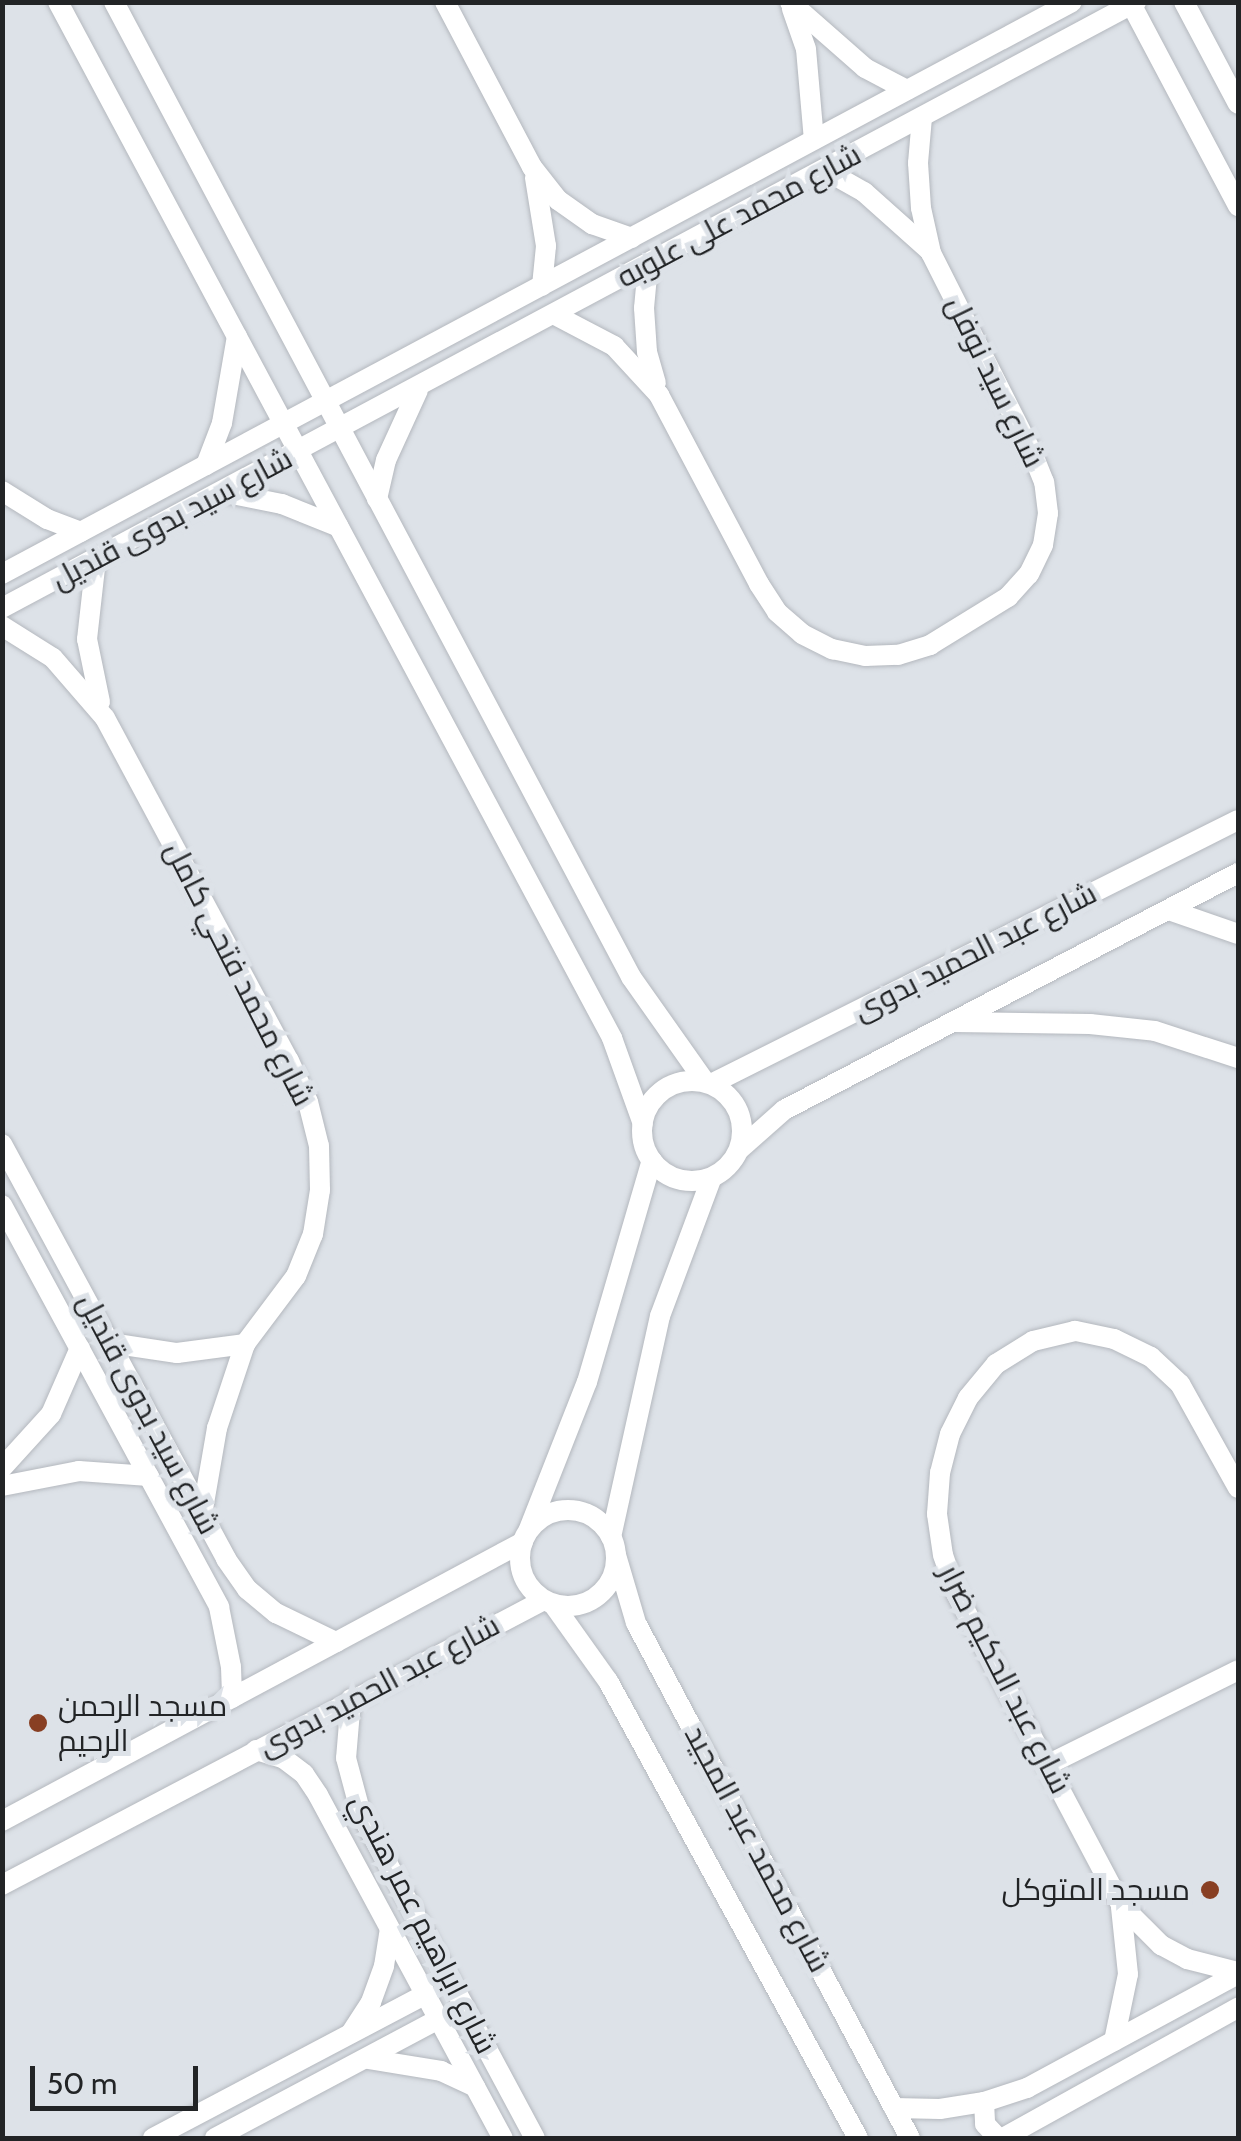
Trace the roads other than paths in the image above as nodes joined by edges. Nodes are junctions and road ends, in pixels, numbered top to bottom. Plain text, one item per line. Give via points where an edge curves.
1 (58, 2) edge
2 (114, 2) edge
3 (445, 2) edge
4 (790, 2) edge
5 (1072, 2) edge
6 (1184, 2) edge
7 (1132, 3) edge
8 (907, 90) junction
9 (1238, 104) edge
10 (922, 118) junction
11 (814, 140) junction
12 (532, 166) junction
13 (825, 170) junction
14 (1238, 206) edge
15 (632, 238) junction
16 (931, 252) junction
17 (648, 265) junction
18 (542, 286) junction
19 (555, 315) junction
20 (237, 336) junction
21 (420, 387) junction
22 (659, 395) junction
23 (325, 401) junction
24 (283, 424) junction
25 (340, 430) junction
26 (298, 452) junction
27 (206, 465) junction
28 (2, 491) edge
29 (222, 492) junction
30 (378, 499) junction
31 (338, 527) junction
32 (81, 532) junction
33 (96, 559) junction
34 (2, 574) edge
35 (2, 608) edge
36 (2, 626) edge
37 (106, 718) junction
38 (1235, 819) edge
39 (1238, 873) edge
40 (1169, 910) junction
41 (1238, 934) edge
42 (948, 1022) junction
43 (1238, 1058) edge
44 (708, 1083) junction
45 (643, 1124) junction
46 (2, 1144) edge
47 (740, 1149) junction
48 (652, 1160) junction
49 (712, 1177) junction
50 (2, 1205) edge
51 (9, 1226) edge
52 (110, 1343) junction
53 (244, 1344) junction
54 (80, 1348) junction
55 (2, 1468) edge
56 (149, 1476) junction
57 (2, 1486) edge
58 (1238, 1488) edge
59 (202, 1515) junction
60 (526, 1536) junction
61 (613, 1546) junction
62 (247, 1589) junction
63 (548, 1602) junction
64 (219, 1607) junction
65 (336, 1642) junction
66 (1238, 1670) edge
67 (232, 1698) junction
68 (350, 1699) junction
69 (256, 1750) junction
70 (1047, 1765) junction
71 (2, 1821) edge
72 (2, 1885) edge
73 (1121, 1905) junction
74 (390, 1929) junction
75 (1238, 1973) edge
76 (426, 1994) junction
77 (1238, 2008) edge
78 (440, 2020) junction
79 (350, 2034) junction
80 (1114, 2041) junction
81 (366, 2058) junction
82 (475, 2086) junction
83 (984, 2102) junction
84 (894, 2108) junction
85 (853, 2136) edge
86 (154, 2138) edge
87 (215, 2138) edge
88 (502, 2138) edge
89 (535, 2138) edge
90 (910, 2138) edge
91 (1000, 2138) edge

1 - 20 street
2 - 23 street
3 - 12 street
4 - 8 street via 826,39
4 - 11 street via 806,49
5 - 8 street, شارع محمد على علوبه
6 - 9 street
7 - 10 street, شارع محمد على علوبه
7 - 14 street
8 - 11 street, شارع محمد على علوبه
10 - 13 street, شارع محمد على علوبه
10 - 16 street, شارع سيد نوفل via 920,208
11 - 15 street, شارع محمد على علوبه
12 - 15 street via 558,200 592,224
12 - 18 street via 544,219
13 - 16 street, شارع سيد نوفل via 888,210
13 - 17 street, شارع محمد على علوبه
15 - 18 street, شارع محمد على علوبه
16 - 22 street, شارع سيد نوفل via 1032,453 1048,514 1036,559 1008,597 930,645 864,656 802,634 777,612
17 - 19 street, شارع محمد على علوبه
17 - 22 street, شارع سيد نوفل via 646,338
18 - 23 street, شارع محمد على علوبه
19 - 21 street, شارع محمد على علوبه
19 - 22 street, شارع سيد نوفل via 614,346
20 - 24 street
20 - 27 street via 225,409
21 - 25 street, شارع محمد على علوبه
21 - 30 street via 395,435
23 - 24 street, شارع سيد بدوى قنديل
23 - 25 street
24 - 26 street
24 - 27 street, شارع سيد بدوى قنديل
25 - 26 street, شارع سيد بدوى قنديل
25 - 30 street
26 - 29 street, شارع سيد بدوى قنديل
26 - 31 street
27 - 32 street, شارع سيد بدوى قنديل
28 - 32 street
29 - 31 street via 282,504
29 - 33 street, شارع سيد بدوى قنديل
30 - 44 street via 631,977
31 - 45 street via 612,1038
32 - 34 street, شارع سيد بدوى قنديل
33 - 35 street, شارع سيد بدوى قنديل
33 - 37 street, شارع محمد فتحي كامل via 87,639
36 - 37 street, شارع محمد فتحي كامل via 53,658
37 - 53 street, شارع محمد فتحي كامل via 289,1061 319,1146 312,1234 296,1276
38 - 44 street, شارع عبد الحميد بدوى
39 - 40 street, شارع عبد الحميد بدوى
40 - 41 street
40 - 42 street, شارع عبد الحميد بدوى
42 - 43 street via 1155,1031
42 - 47 street, شارع عبد الحميد بدوى via 784,1110
44 - 45 street via 691,1080 664,1089
44 - 47 street via 734,1103
45 - 48 street
46 - 52 street, شارع سيد بدوى قنديل
47 - 49 street
48 - 49 street via 679,1179
48 - 60 street via 587,1382
49 - 61 street via 660,1316
50 - 51 street, شارع سيد بدوى قنديل
51 - 54 street, شارع سيد بدوى قنديل
52 - 53 street via 177,1353
52 - 59 street, شارع سيد بدوى قنديل
53 - 59 street, شارع محمد فتحي كامل via 217,1428
54 - 55 street via 51,1414
54 - 56 street, شارع سيد بدوى قنديل
56 - 57 street via 79,1471
56 - 64 street, شارع سيد بدوى قنديل
58 - 70 street, شارع عبد الحكيم ضرار via 1180,1384 1150,1357 1114,1339 1075,1331 1033,1340 996,1364 968,1398 940,1474 943,1555 956,1593
59 - 62 street, شارع سيد بدوى قنديل
60 - 61 street via 542,1518 572,1510 602,1524
60 - 63 street via 523,1575
60 - 65 street, شارع عبد الحميد بدوى
61 - 63 street via 614,1570 598,1596 583,1604
61 - 84 street, شارع محمد عبد المجيد via 636,1623
62 - 64 street
62 - 65 street, شارع سيد بدوى قنديل via 290,1622
63 - 68 street, شارع عبد الحميد بدوى
63 - 85 street, شارع محمد عبد المجيد via 608,1681
64 - 67 street, شارع سيد بدوى قنديل
65 - 67 street, شارع عبد الحميد بدوى
66 - 70 street
67 - 71 street, شارع عبد الحميد بدوى
68 - 69 street, شارع عبد الحميد بدوى
68 - 89 street, شارع ابراهيم عمر هندي via 346,1758 362,1814
69 - 72 street, شارع عبد الحميد بدوى
69 - 74 street, شارع ابراهيم عمر هندي via 304,1774
70 - 73 street, شارع عبد الحكيم ضرار
73 - 75 street, شارع عبد الحكيم ضرار via 1162,1946
73 - 80 street, شارع عبد الحكيم ضرار via 1128,1974
74 - 76 street, شارع ابراهيم عمر هندي
74 - 79 street via 384,1966
75 - 80 street
76 - 78 street, شارع ابراهيم عمر هندي
76 - 79 street
77 - 91 street
78 - 81 street
78 - 82 street, شارع ابراهيم عمر هندي
79 - 86 street
80 - 83 street via 1027,2088
81 - 82 street via 404,2062
81 - 87 street
82 - 88 street, شارع ابراهيم عمر هندي
83 - 84 street
83 - 91 street via 985,2124
84 - 90 street, شارع محمد عبد المجيد

